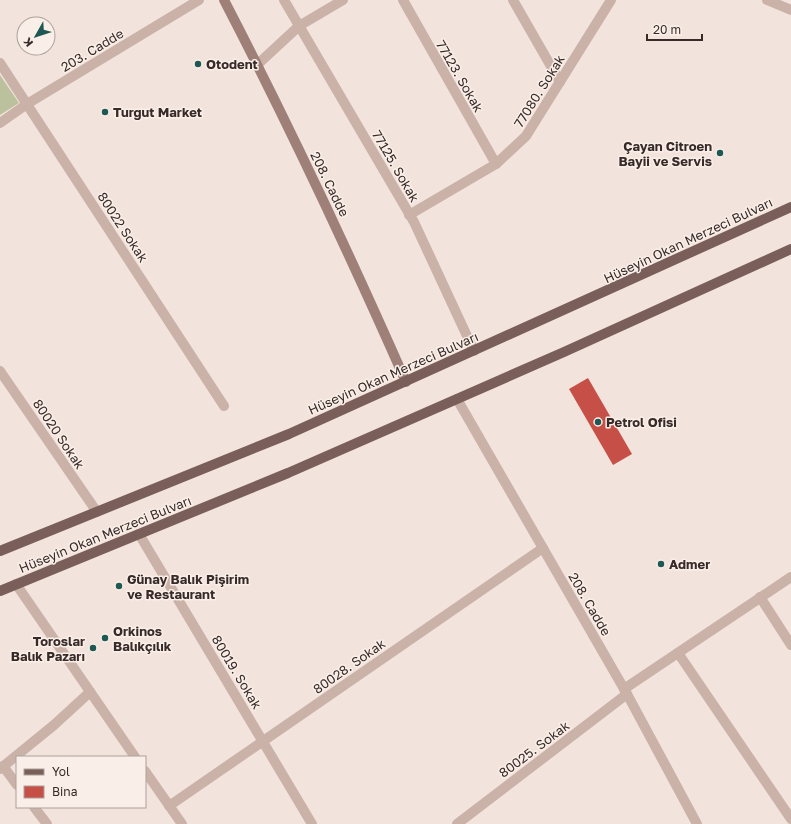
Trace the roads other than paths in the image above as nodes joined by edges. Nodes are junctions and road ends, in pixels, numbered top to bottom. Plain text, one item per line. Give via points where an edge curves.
1 (199, 0) edge
2 (224, 0) edge
3 (284, 0) edge
4 (343, 0) edge
5 (402, 0) edge
6 (513, 0) edge
7 (611, 0) edge
8 (766, 0) edge
9 (791, 10) edge
10 (299, 26) junction
11 (0, 63) edge
12 (258, 64) junction
13 (560, 82) junction
14 (27, 104) junction
15 (0, 123) edge
16 (496, 164) junction
17 (791, 207) edge
18 (409, 215) junction
19 (791, 249) edge
20 (474, 351) junction
21 (0, 371) edge
22 (406, 382) junction
23 (457, 399) junction
24 (224, 406) dead end
25 (97, 512) junction
26 (139, 534) junction
27 (543, 548) junction
28 (0, 551) edge
29 (791, 577) edge
30 (16, 584) junction
31 (0, 590) edge
32 (760, 597) junction
33 (791, 645) edge
34 (678, 653) junction
35 (90, 692) junction
36 (626, 692) junction
37 (263, 741) junction
38 (134, 756) edge
39 (1, 768) edge
40 (146, 772) edge
41 (16, 784) edge
42 (169, 806) junction
43 (35, 808) edge
44 (791, 819) edge
45 (47, 824) edge
46 (182, 824) edge
47 (312, 824) edge
48 (457, 824) edge
49 (697, 824) edge

1 - 14 street, 203. Cadde
2 - 12 street, 208. Cadde
3 - 10 street, 77125. Sokak
4 - 10 street
5 - 16 street, 77123. Sokak
6 - 13 street
7 - 13 street, 77080. Sokak
8 - 9 street
10 - 12 street
10 - 18 street, 77125. Sokak
11 - 14 street, 80022 Sokak
12 - 22 street, 208. Cadde via 350,256
13 - 16 street, 77080. Sokak via 526,136
14 - 15 street, 203. Cadde
14 - 24 street, 80022 Sokak
16 - 18 street, 77080. Sokak
17 - 20 main road, Hüseyin Okan Merzeci Bulvarı
18 - 20 street, 77125. Sokak
19 - 23 main road, Hüseyin Okan Merzeci Bulvarı
20 - 22 main road, Hüseyin Okan Merzeci Bulvarı
21 - 25 street, 80020 Sokak
22 - 25 main road, Hüseyin Okan Merzeci Bulvarı via 289,434
23 - 26 main road, Hüseyin Okan Merzeci Bulvarı via 288,474
23 - 27 street, 208. Cadde
25 - 28 main road, Hüseyin Okan Merzeci Bulvarı
26 - 30 main road, Hüseyin Okan Merzeci Bulvarı
26 - 37 street, 80019. Sokak
27 - 36 street, 208. Cadde
27 - 37 street, 80028. Sokak
29 - 32 street, 80025. Sokak
30 - 31 main road, Hüseyin Okan Merzeci Bulvarı
30 - 35 street
32 - 33 street
32 - 34 street, 80025. Sokak
34 - 36 street, 80025. Sokak
34 - 44 street
35 - 38 street
35 - 39 street
36 - 48 street, 80025. Sokak
36 - 49 street, 208. Cadde
37 - 42 street, 80028. Sokak
37 - 47 street, 80019. Sokak
39 - 41 street
40 - 42 street
42 - 46 street
43 - 45 street

